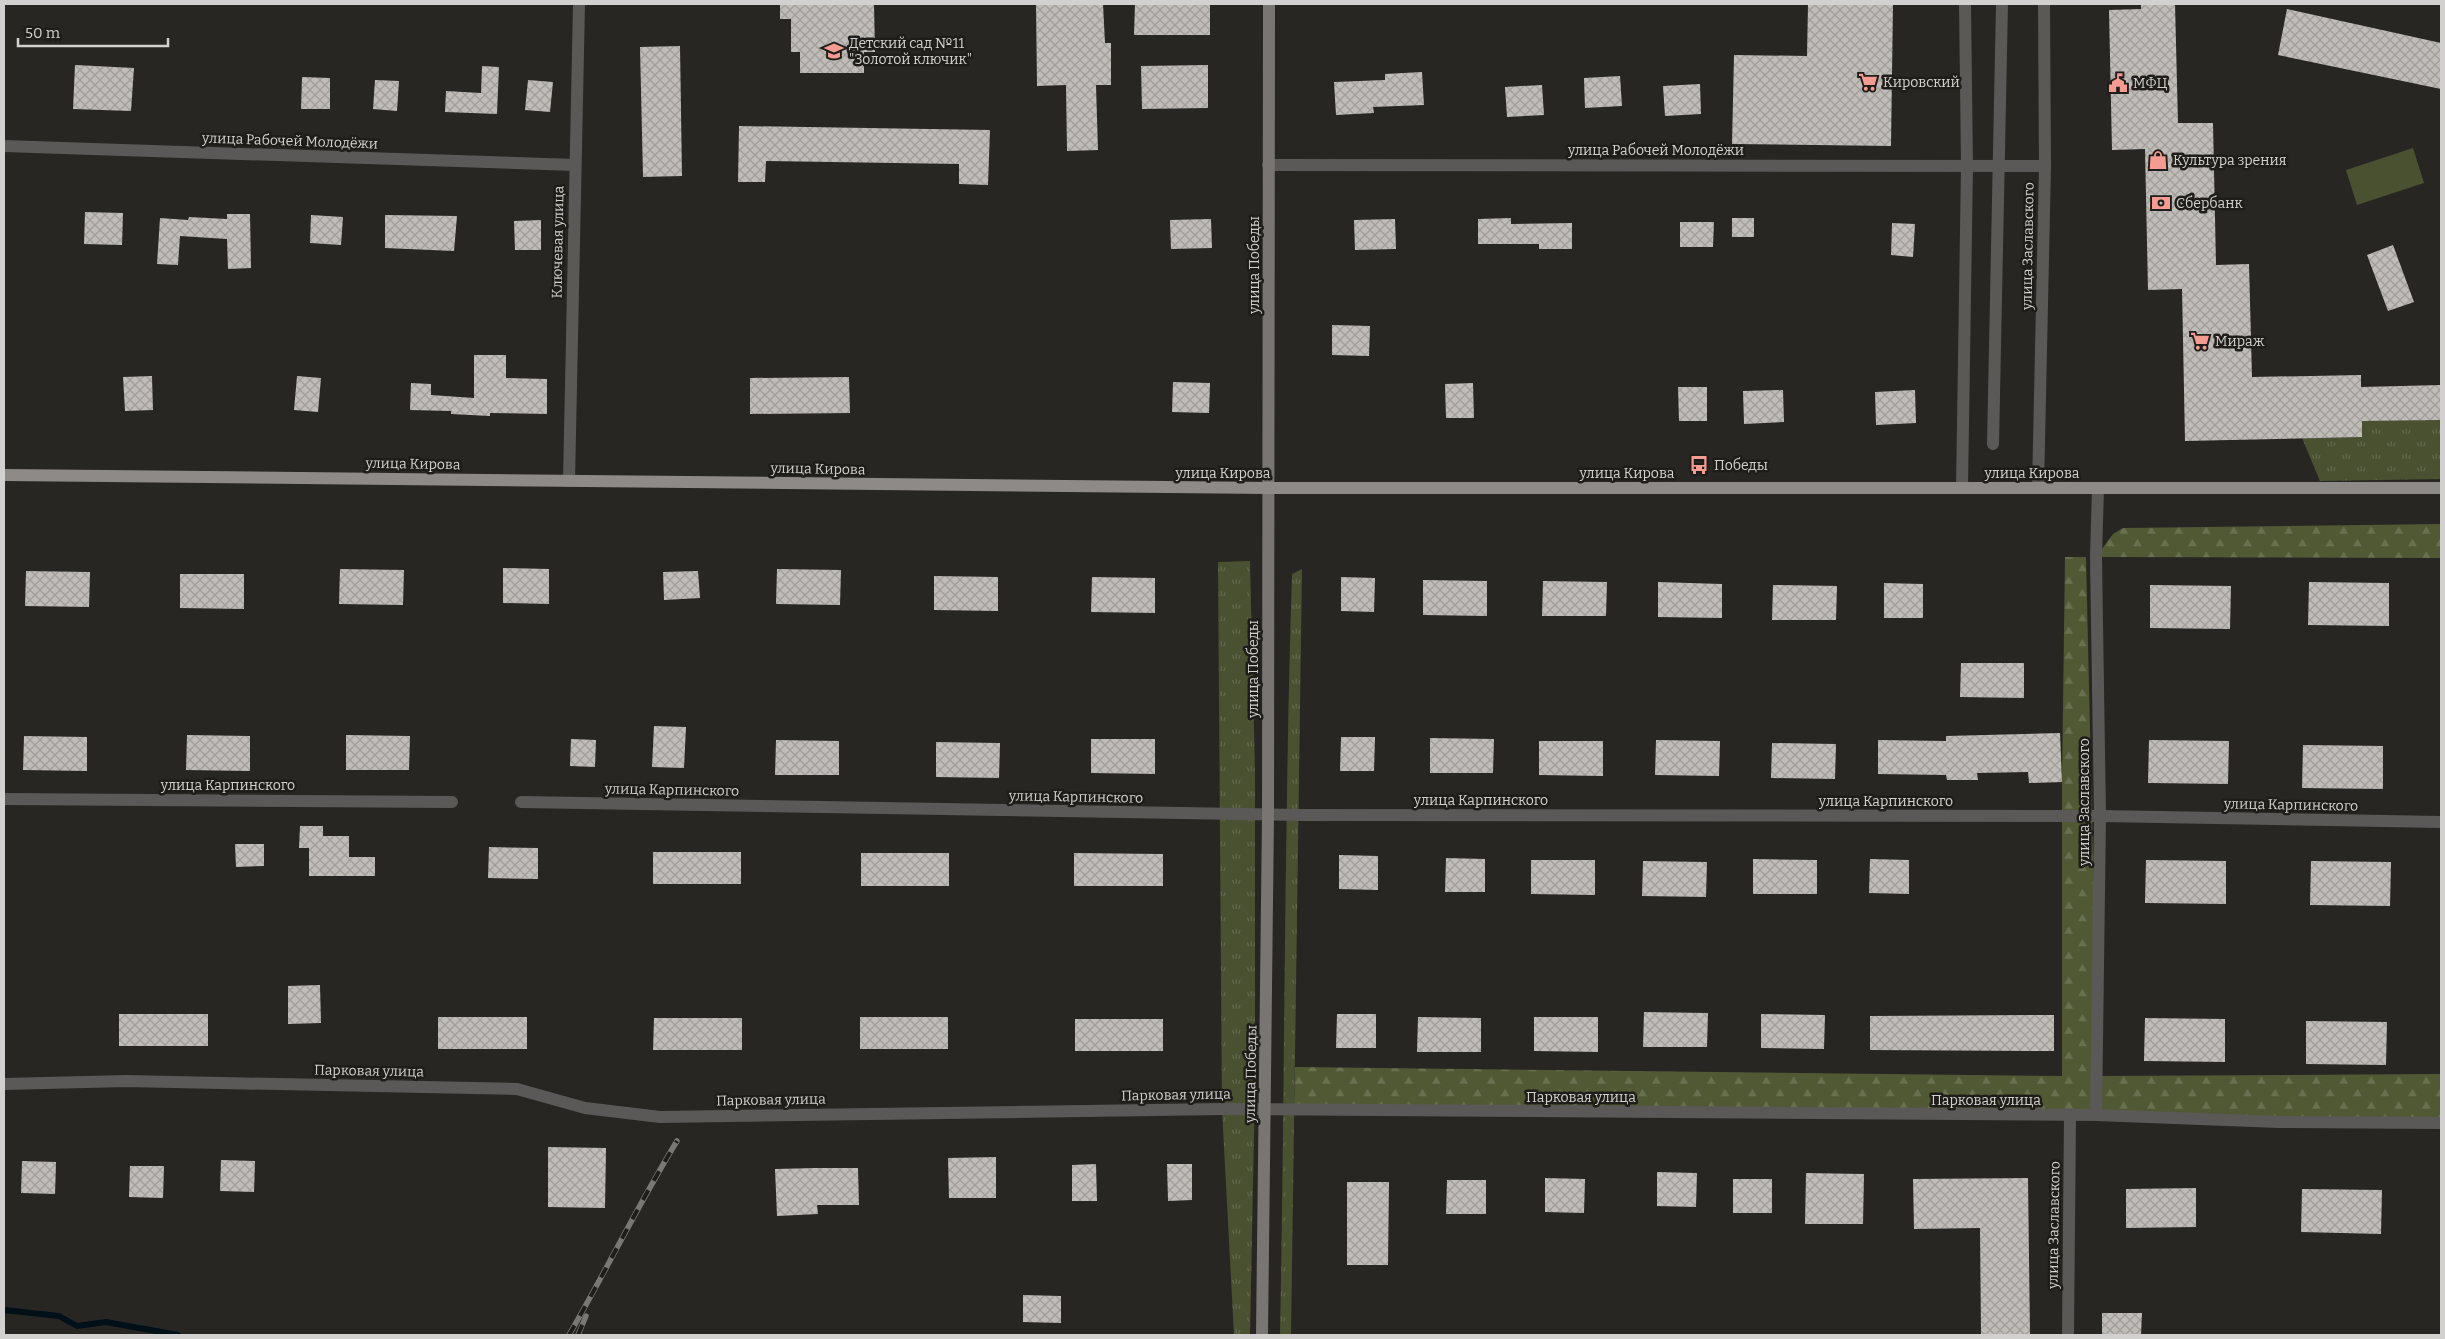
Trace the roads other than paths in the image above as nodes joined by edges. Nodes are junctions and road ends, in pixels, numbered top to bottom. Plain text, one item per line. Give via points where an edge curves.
1 (579, 4) edge
2 (1269, 4) edge
3 (1965, 4) edge
4 (2002, 4) edge
5 (2044, 4) edge
6 (4, 146) edge
7 (1268, 164) junction
8 (574, 165) junction
9 (1968, 166) junction
10 (1997, 166) junction
11 (2045, 166) junction
12 (1993, 444) dead end
13 (4, 475) edge
14 (569, 481) junction
15 (1268, 488) junction
16 (1962, 488) junction
17 (2038, 488) junction
18 (2098, 488) junction
19 (2441, 488) edge
20 (4, 799) edge
21 (452, 802) dead end
22 (521, 802) dead end
23 (1268, 814) junction
24 (2100, 816) junction
25 (2441, 822) edge
26 (4, 1084) edge
27 (1266, 1110) junction
28 (2070, 1115) junction
29 (2096, 1115) junction
30 (2441, 1123) edge
31 (1262, 1335) edge
32 (2068, 1335) edge

1 - 8 street, Ключевая улица
2 - 7 main road, улица Победы
3 - 9 street
4 - 10 street
5 - 11 street, улица Заславского
6 - 8 street, улица Рабочей Молодёжи
7 - 9 street, улица Рабочей Молодёжи
7 - 15 main road, улица Победы
8 - 14 street, Ключевая улица
9 - 10 street, улица Рабочей Молодёжи
9 - 16 street
10 - 11 street, улица Рабочей Молодёжи
10 - 12 street
11 - 17 street, улица Заславского
13 - 14 main road, улица Кирова
14 - 15 main road, улица Кирова
15 - 16 main road, улица Кирова
15 - 23 main road, улица Победы
16 - 17 main road, улица Кирова
17 - 18 main road, улица Кирова
18 - 19 main road, улица Кирова
18 - 24 street, улица Заславского
20 - 21 street, улица Карпинского
22 - 23 street, улица Карпинского
23 - 24 street, улица Карпинского
23 - 27 main road, улица Победы
24 - 25 street, улица Карпинского
24 - 29 street, улица Заславского
26 - 27 street, Парковая улица via 126,1081 517,1089 585,1108 660,1117
27 - 28 street, Парковая улица
27 - 31 main road, улица Победы
28 - 29 street, Парковая улица
28 - 32 street, улица Заславского
29 - 30 street, Парковая улица via 2279,1122

